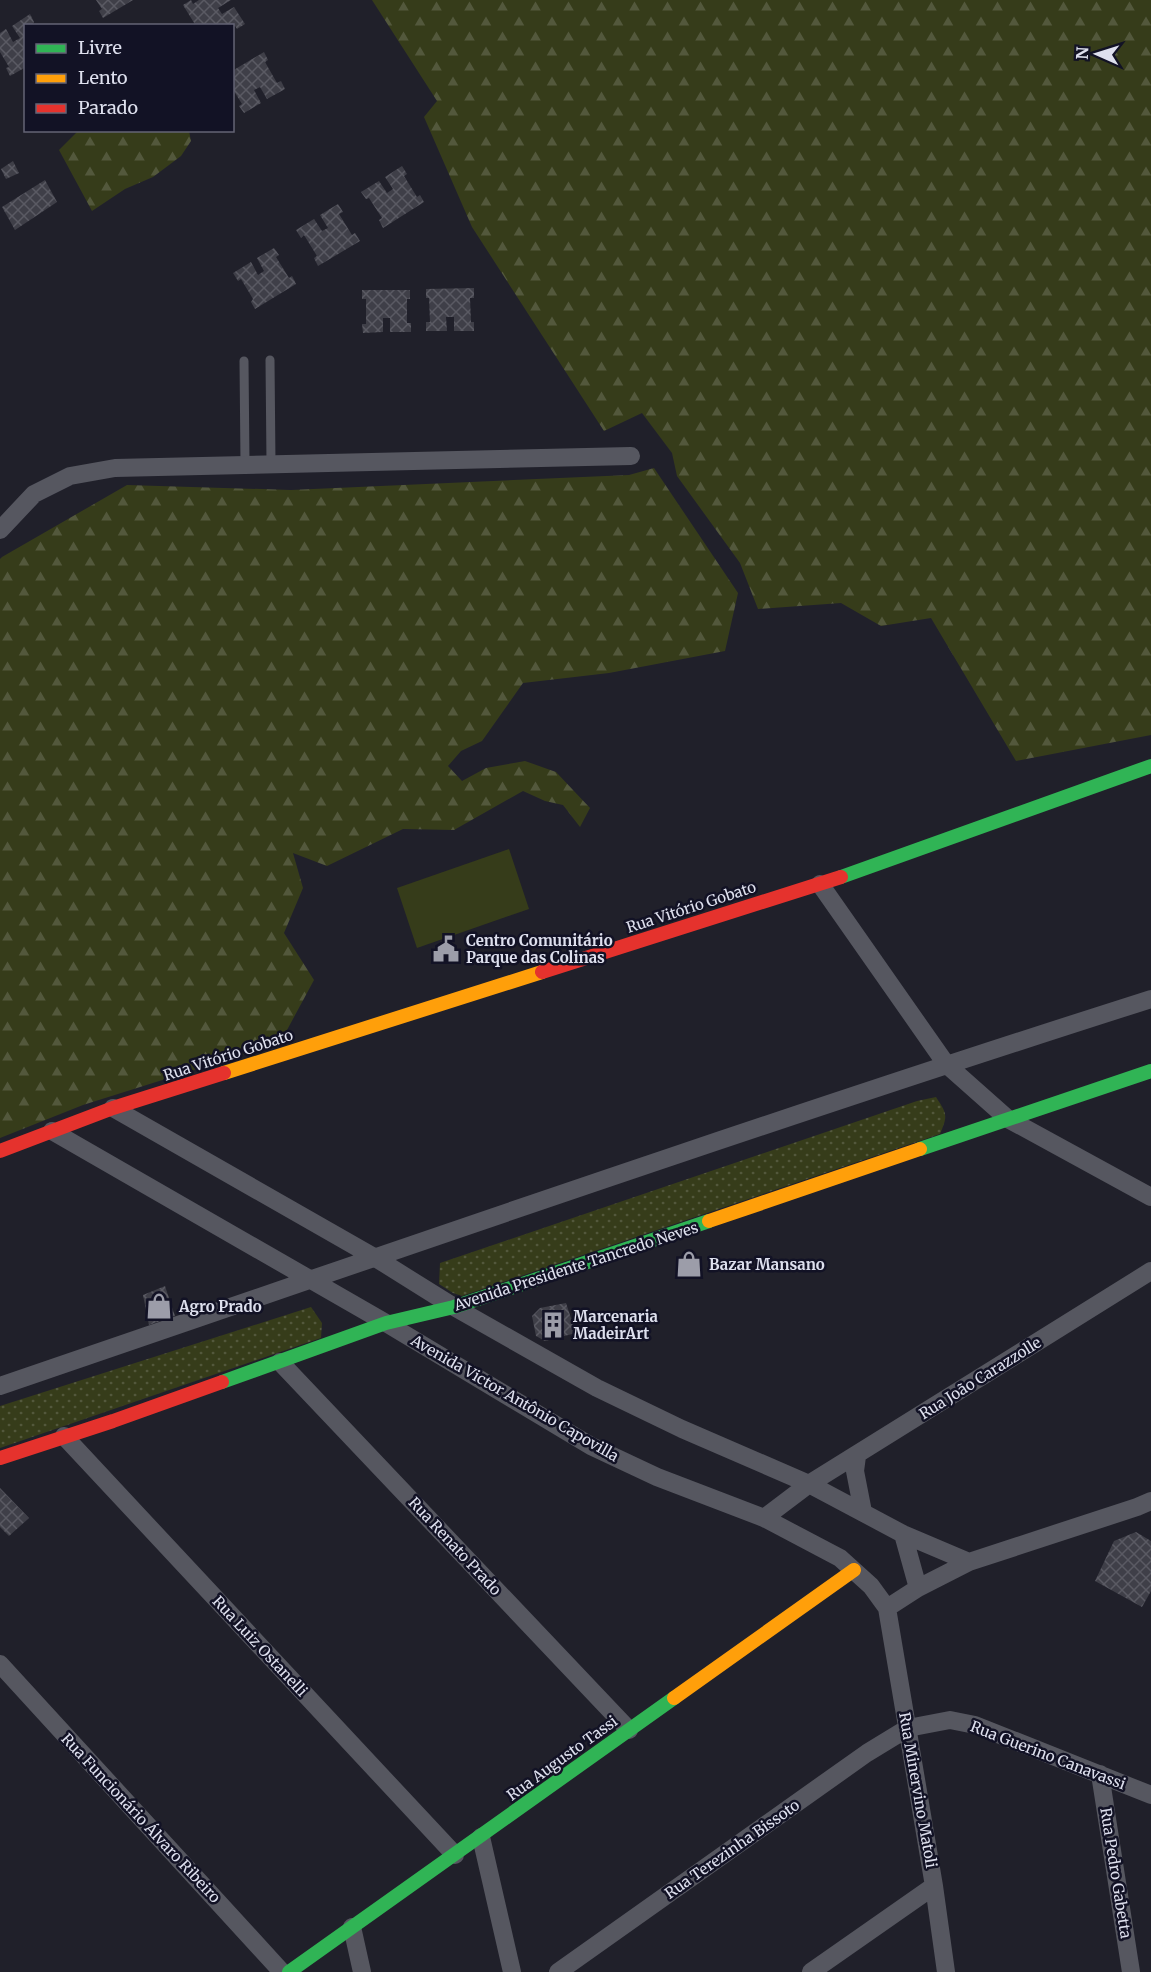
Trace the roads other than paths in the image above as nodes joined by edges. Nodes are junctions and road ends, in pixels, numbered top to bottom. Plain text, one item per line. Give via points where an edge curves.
1 (270, 360) dead end
2 (244, 361) dead end
3 (632, 456) dead end
4 (271, 463) junction
5 (245, 464) junction
6 (0, 530) edge
7 (1151, 766) edge
8 (819, 884) junction
9 (1151, 999) edge
10 (946, 1064) junction
11 (1151, 1071) edge
12 (113, 1108) junction
13 (1008, 1119) junction
14 (52, 1131) junction
15 (0, 1151) edge
16 (1151, 1197) edge
17 (374, 1257) junction
18 (1151, 1271) edge
19 (308, 1280) junction
20 (454, 1307) junction
21 (386, 1323) junction
22 (280, 1362) junction
23 (0, 1386) edge
24 (64, 1436) junction
25 (856, 1456) junction
26 (0, 1458) edge
27 (809, 1484) junction
28 (1146, 1508) edge
29 (863, 1512) junction
30 (764, 1518) junction
31 (903, 1534) junction
32 (969, 1562) junction
33 (854, 1570) junction
34 (918, 1588) junction
35 (887, 1608) junction
36 (0, 1664) edge
37 (908, 1728) junction
38 (629, 1730) junction
39 (1100, 1774) junction
40 (1151, 1795) edge
41 (481, 1837) junction
42 (455, 1855) junction
43 (934, 1886) junction
44 (352, 1928) junction
45 (282, 1972) edge
46 (289, 1972) edge
47 (362, 1972) edge
48 (512, 1972) edge
49 (558, 1972) edge
50 (811, 1972) edge
51 (946, 1972) edge
52 (1131, 1972) edge

1 - 4 lane
2 - 5 lane
3 - 4 street
4 - 5 street
5 - 6 street via 115,468 70,476 34,494
7 - 8 street, Rua Vitório Gobato
8 - 10 street
8 - 12 street, Rua Vitório Gobato
9 - 10 street
10 - 13 street
10 - 17 street
11 - 13 street, Avenida Presidente Tancredo Neves
12 - 14 street, Rua Vitório Gobato
12 - 17 street
13 - 16 street
13 - 20 street, Avenida Presidente Tancredo Neves
14 - 15 street, Rua Vitório Gobato
14 - 19 street, Avenida Victor Antônio Capovilla
17 - 19 street
17 - 20 street
18 - 25 street, Rua João Carazzolle
19 - 21 street, Avenida Victor Antônio Capovilla
19 - 23 street
20 - 21 street, Avenida Presidente Tancredo Neves
20 - 27 street via 597,1388
21 - 22 street, Avenida Presidente Tancredo Neves
21 - 30 street, Avenida Victor Antônio Capovilla via 591,1446 657,1477
22 - 24 street, Avenida Presidente Tancredo Neves
22 - 38 street, Rua Renato Prado
24 - 26 street, Avenida Presidente Tancredo Neves
24 - 42 street, Rua Luiz Ostanelli
25 - 27 street, Rua João Carazzolle
25 - 29 street
27 - 29 street
27 - 30 street, Rua João Carazzolle
28 - 32 street
29 - 31 street
30 - 33 street, Avenida Victor Antônio Capovilla via 840,1558
31 - 32 street
31 - 34 street
32 - 34 street
33 - 35 street, Avenida Victor Antônio Capovilla
33 - 38 street, Rua Augusto Tassi
34 - 35 street
35 - 37 street, Rua Minervino Matoli
36 - 45 street, Rua Funcionário Álvaro Ribeiro
37 - 39 street, Rua Guerino Canavassi via 950,1720 975,1725
37 - 43 street, Rua Minervino Matoli
37 - 49 street, Rua Terezinha Bissoto
38 - 41 street, Rua Augusto Tassi
39 - 40 street, Rua Guerino Canavassi
39 - 52 street, Rua Pedro Gabetta
41 - 42 street, Rua Augusto Tassi
41 - 48 street
42 - 44 street, Rua Augusto Tassi
43 - 50 street
43 - 51 street, Rua Minervino Matoli
44 - 46 street, Rua Augusto Tassi
44 - 47 street

